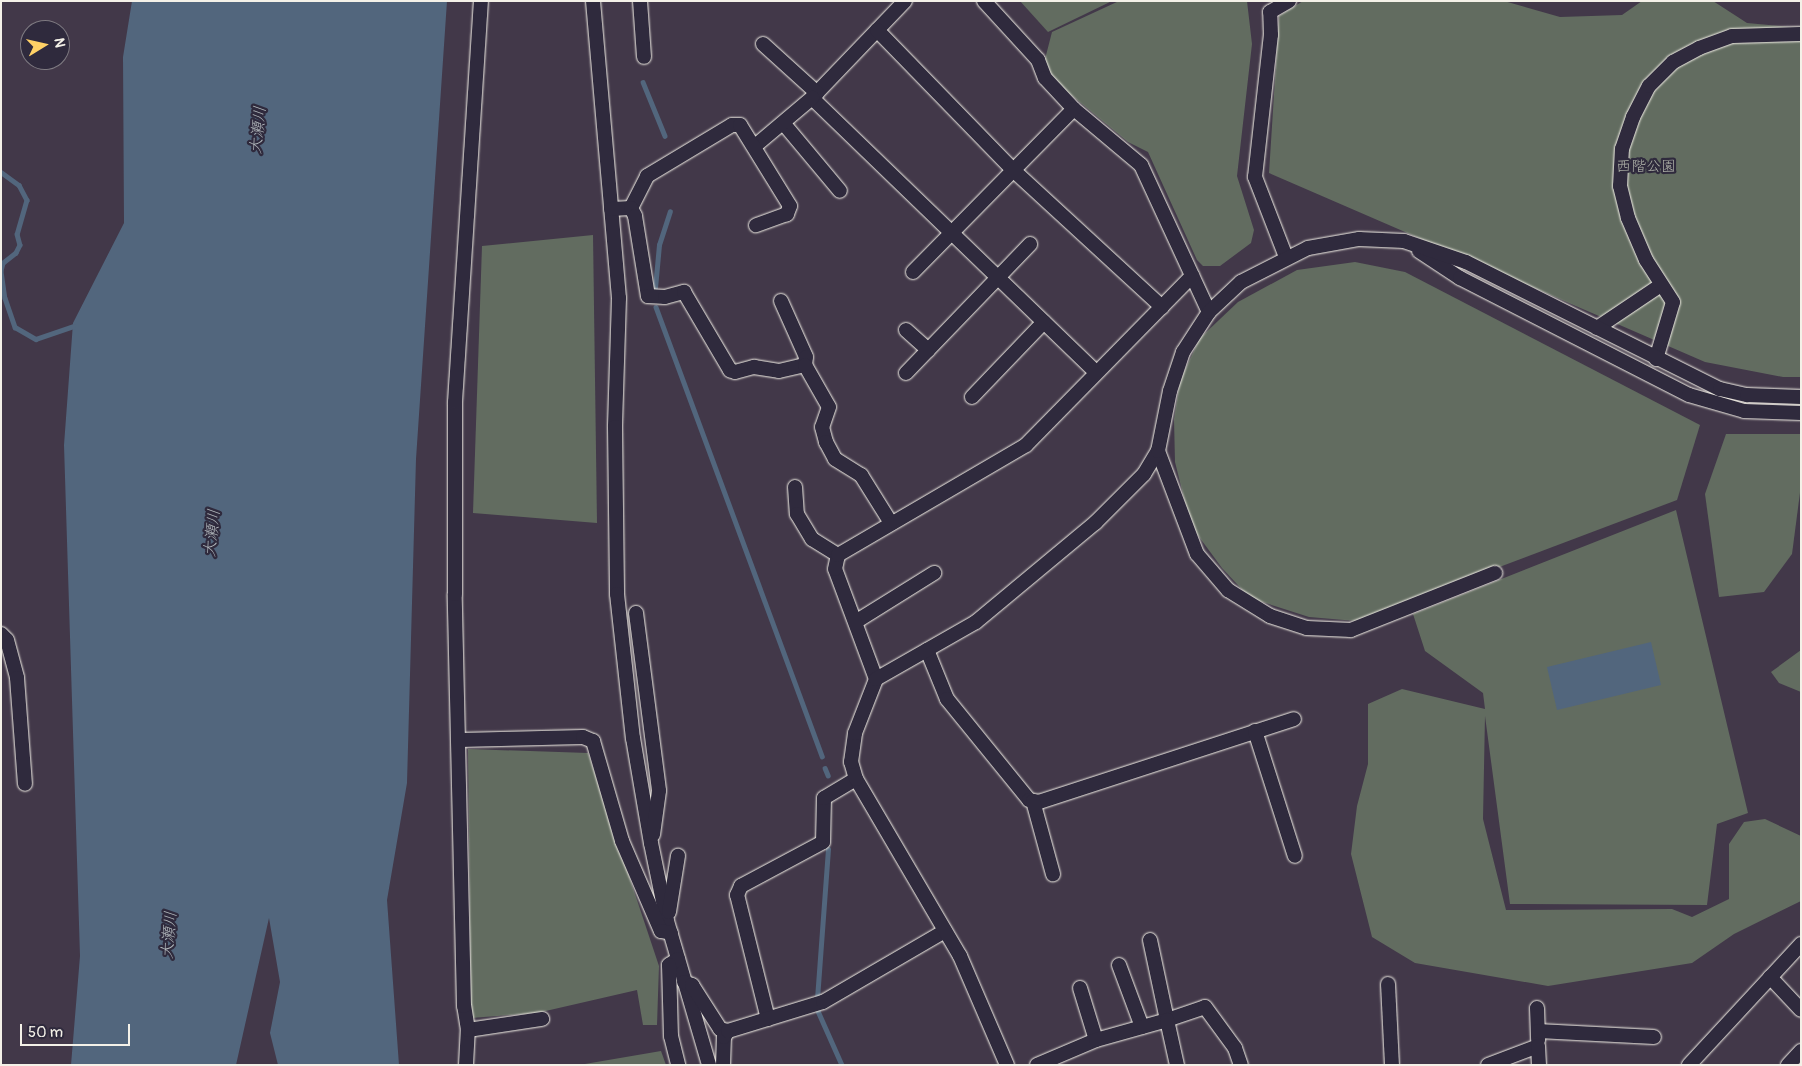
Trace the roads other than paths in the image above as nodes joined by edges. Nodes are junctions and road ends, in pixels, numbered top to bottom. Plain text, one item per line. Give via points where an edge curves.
1 (481, 1) edge
2 (593, 1) edge
3 (640, 1) edge
4 (905, 1) edge
5 (984, 1) edge
6 (1289, 1) edge
7 (877, 30) junction
8 (1801, 34) edge
9 (763, 44) dead end
10 (644, 57) dead end
11 (814, 95) junction
12 (1074, 109) junction
13 (784, 124) junction
14 (755, 146) junction
15 (1012, 169) junction
16 (840, 192) dead end
17 (631, 208) junction
18 (612, 209) junction
19 (756, 225) dead end
20 (951, 232) junction
21 (1404, 242) junction
22 (1030, 244) dead end
23 (1286, 257) junction
24 (913, 272) dead end
25 (996, 276) junction
26 (1192, 276) junction
27 (1662, 285) junction
28 (781, 301) dead end
29 (1162, 307) junction
30 (1210, 312) junction
31 (1044, 322) junction
32 (1597, 328) junction
33 (906, 330) dead end
34 (928, 350) junction
35 (1656, 359) junction
36 (805, 365) junction
37 (1096, 372) junction
38 (906, 373) dead end
39 (972, 397) dead end
40 (1801, 397) edge
41 (1801, 413) edge
42 (1158, 451) junction
43 (795, 488) dead end
44 (891, 523) junction
45 (838, 555) junction
46 (934, 573) dead end
47 (1495, 573) dead end
48 (636, 613) dead end
49 (856, 621) junction
50 (1, 634) edge
51 (927, 650) junction
52 (876, 679) junction
53 (1294, 719) dead end
54 (1255, 731) junction
55 (460, 740) junction
56 (856, 779) junction
57 (25, 784) dead end
58 (1033, 801) junction
59 (651, 843) junction
60 (678, 856) dead end
61 (1295, 856) dead end
62 (1053, 874) dead end
63 (669, 927) junction
64 (945, 931) junction
65 (1150, 940) dead end
66 (1801, 944) edge
67 (678, 959) junction
68 (1119, 965) dead end
69 (1770, 977) junction
70 (684, 982) junction
71 (1388, 984) dead end
72 (1080, 988) dead end
73 (1538, 1008) dead end
74 (1801, 1010) edge
75 (542, 1019) dead end
76 (768, 1019) junction
77 (1167, 1020) junction
78 (1142, 1027) junction
79 (468, 1030) junction
80 (728, 1031) junction
81 (1538, 1031) junction
82 (1654, 1037) dead end
83 (1096, 1040) junction
84 (1538, 1046) junction
85 (1801, 1051) edge
86 (466, 1065) edge
87 (678, 1065) edge
88 (709, 1065) edge
89 (723, 1065) edge
90 (1007, 1065) edge
91 (1036, 1065) edge
92 (1177, 1065) edge
93 (1241, 1065) edge
94 (1392, 1065) edge
95 (1488, 1065) edge
96 (1539, 1065) edge
97 (1688, 1065) edge
98 (1788, 1065) edge

1 - 55 street via 455,402 455,594
2 - 18 street
3 - 10 street
4 - 7 street
5 - 12 street via 1038,60 1045,78
6 - 23 street via 1270,12 1271,35 1255,177
7 - 11 street
7 - 15 street
8 - 27 street via 1732,36 1673,62 1649,86 1622,149 1620,186 1628,218
9 - 11 street
11 - 13 street
11 - 20 street
12 - 15 street
12 - 26 street via 1141,165
13 - 14 street
13 - 16 street
14 - 17 street via 740,126 732,125 647,176
14 - 19 street via 790,206 787,214
15 - 20 street
15 - 29 street
17 - 18 street
17 - 36 street via 640,236 648,296 665,297 684,292 735,372 754,367 780,371
18 - 59 street via 619,298 615,427 618,594 633,738
20 - 24 street
20 - 25 street
21 - 23 street via 1359,239 1308,248
21 - 32 street via 1466,262
21 - 41 street via 1460,278 1689,394 1744,411
22 - 25 street
23 - 30 street via 1241,282
25 - 31 street
25 - 34 street
26 - 29 street
26 - 30 street
27 - 32 street
27 - 35 street via 1674,302
28 - 36 street via 806,357
29 - 37 street
30 - 42 street via 1183,352 1170,391
31 - 37 street
31 - 39 street
32 - 35 street
33 - 34 street
34 - 38 street
35 - 40 street via 1720,389 1747,395
36 - 44 street via 829,407 822,428 835,459 861,475
37 - 44 street via 1019,450
42 - 47 street via 1196,554 1228,590 1270,616 1307,628 1351,630
42 - 51 street via 1144,474 1095,523 976,622
43 - 45 street via 797,514 812,538
44 - 45 street
45 - 49 street via 835,569
46 - 49 street
48 - 59 street via 659,791
49 - 52 street
50 - 57 street via 7,640 17,678
51 - 52 street
51 - 58 street via 947,699
52 - 56 street via 851,747
53 - 54 street
54 - 58 street
54 - 61 street
55 - 63 street via 582,737 593,741 622,841 661,931
55 - 79 street via 464,1006
56 - 64 street
56 - 76 street via 824,798 823,842 740,886 737,895
58 - 62 street
59 - 63 street
60 - 63 street
63 - 67 street
64 - 76 street via 823,1002
64 - 90 street via 984,1006
65 - 77 street
66 - 69 street
67 - 70 street
67 - 87 street via 669,964 671,1036
68 - 78 street
69 - 74 street
69 - 97 street
70 - 80 street via 692,985 720,1028
70 - 88 street
71 - 94 street
72 - 83 street
73 - 81 street
75 - 79 street
76 - 80 street
77 - 78 street
77 - 92 street
77 - 93 street via 1205,1007 1235,1048
78 - 83 street
79 - 86 street
80 - 89 street via 724,1037
81 - 82 street
81 - 84 street
83 - 91 street
84 - 95 street
84 - 96 street
85 - 98 street

